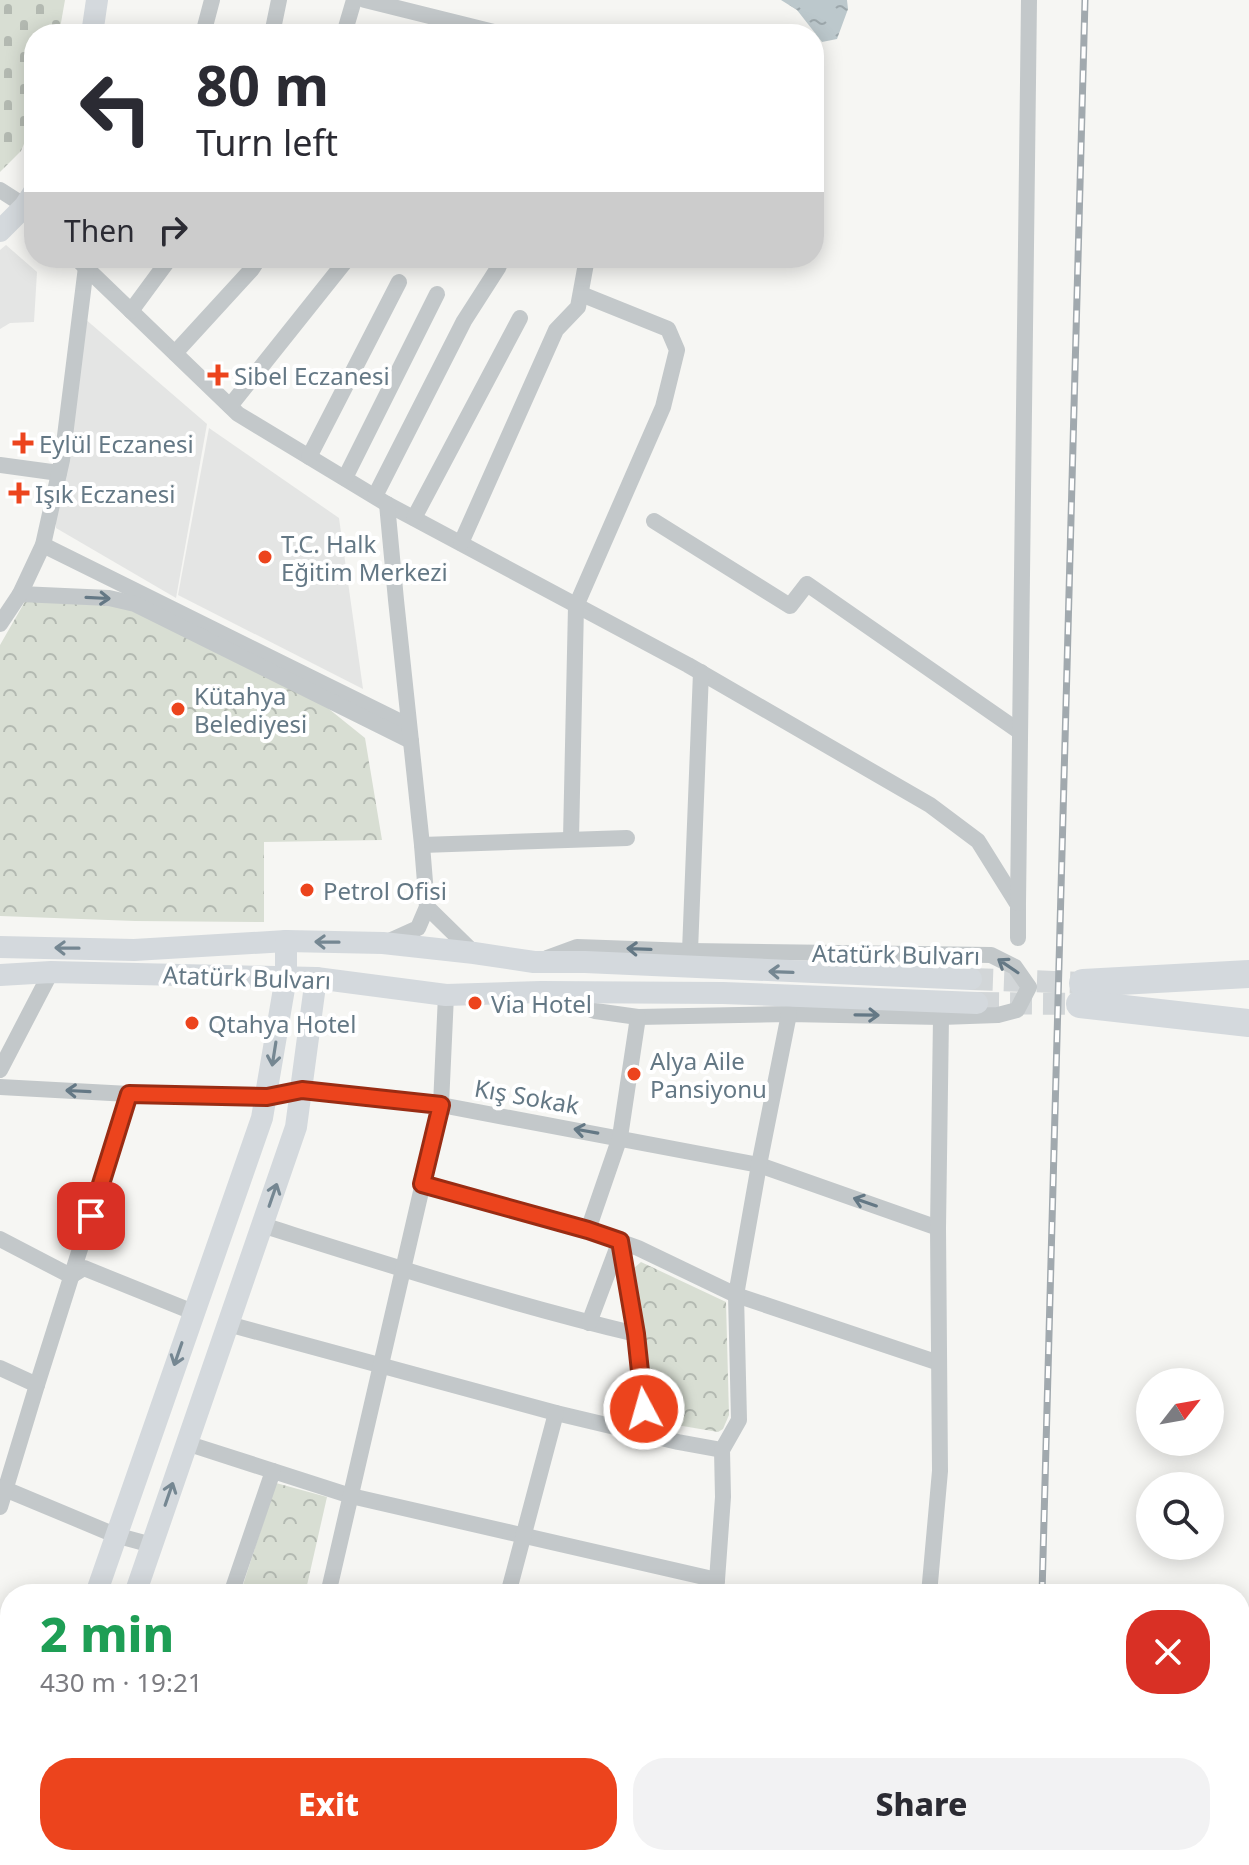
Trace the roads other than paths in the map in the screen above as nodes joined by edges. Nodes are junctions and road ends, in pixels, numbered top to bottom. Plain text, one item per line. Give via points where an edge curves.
1 (97, 0) edge
2 (212, 0) edge
3 (279, 0) edge
4 (354, 0) edge
5 (365, 0) edge
6 (1029, 0) edge
7 (93, 24) edge
8 (206, 24) edge
9 (274, 24) edge
10 (347, 24) edge
11 (462, 24) edge
12 (0, 190) edge
13 (24, 201) edge
14 (24, 210) edge
15 (0, 231) edge
16 (84, 268) edge
17 (91, 268) edge
18 (163, 268) edge
19 (253, 268) edge
20 (340, 268) edge
21 (498, 268) edge
22 (585, 268) edge
23 (399, 282) dead end
24 (437, 294) dead end
25 (581, 294) junction
26 (131, 311) junction
27 (520, 318) dead end
28 (175, 353) junction
29 (230, 406) junction
30 (309, 457) junction
31 (0, 465) edge
32 (59, 473) junction
33 (345, 478) junction
34 (381, 500) junction
35 (414, 518) junction
36 (654, 521) dead end
37 (461, 543) junction
38 (43, 545) junction
39 (20, 594) junction
40 (576, 606) junction
41 (2, 619) edge
42 (701, 672) junction
43 (1020, 732) junction
44 (410, 734) junction
45 (627, 838) dead end
46 (571, 839) junction
47 (422, 845) junction
48 (1018, 905) junction
49 (427, 907) junction
50 (1018, 938) dead end
51 (286, 941) junction
52 (383, 943) junction
53 (0, 947) edge
54 (690, 951) junction
55 (474, 953) junction
56 (534, 962) junction
57 (51, 972) junction
58 (1249, 974) edge
59 (0, 975) edge
60 (286, 977) junction
61 (316, 978) junction
62 (971, 979) tunnel mouth
63 (1249, 986) edge
64 (541, 992) junction
65 (1082, 993) junction
66 (446, 995) junction
67 (977, 1003) tunnel mouth
68 (1249, 1011) edge
69 (789, 1014) junction
70 (638, 1017) junction
71 (941, 1017) junction
72 (1249, 1023) edge
73 (0, 1070) edge
74 (0, 1087) edge
75 (302, 1090) junction
76 (129, 1094) junction
77 (267, 1097) junction
78 (441, 1105) junction
79 (620, 1137) junction
80 (759, 1165) junction
81 (422, 1184) junction
82 (262, 1225) junction
83 (938, 1228) junction
84 (588, 1230) junction
85 (0, 1239) edge
86 (620, 1241) junction
87 (403, 1269) junction
88 (71, 1276) junction
89 (736, 1295) junction
90 (193, 1312) junction
91 (589, 1323) junction
92 (228, 1324) junction
93 (636, 1334) junction
94 (939, 1363) junction
95 (381, 1365) junction
96 (0, 1368) edge
97 (37, 1385) junction
98 (556, 1413) junction
99 (646, 1434) junction
100 (186, 1443) junction
101 (722, 1450) junction
102 (273, 1471) junction
103 (3, 1489) edge
104 (351, 1496) junction
105 (0, 1507) edge
106 (115, 1535) junction
107 (524, 1537) junction
108 (152, 1545) junction
109 (99, 1584) edge
110 (138, 1584) edge
111 (234, 1584) edge
112 (330, 1584) edge
113 (511, 1584) edge
114 (704, 1584) edge
115 (716, 1584) edge
116 (930, 1584) edge

1 - 7 main road
2 - 8 street
3 - 9 street
4 - 10 street
5 - 11 street
6 - 43 street
12 - 13 street
14 - 15 main road
16 - 32 street
17 - 26 street
18 - 26 street
19 - 28 street
20 - 29 street
21 - 34 street via 464,321
22 - 25 street
23 - 30 street
24 - 33 street
25 - 37 street via 578,307 556,330
25 - 40 street via 668,329 677,350 663,407
26 - 28 street
27 - 35 street
28 - 29 street
29 - 30 street
30 - 33 street
31 - 32 street
32 - 38 street
33 - 34 street
34 - 35 street
34 - 44 street
35 - 37 street
36 - 43 street via 790,606 807,584
37 - 40 street
38 - 39 street
38 - 44 street
39 - 41 street
39 -> 44 street via 135,604
40 - 42 street
40 - 46 street
42 - 48 street via 930,805 978,841
42 - 54 street
43 - 48 street
44 - 47 street
45 - 46 street
46 - 47 street
47 - 49 street
48 - 50 street
49 - 52 street via 418,928
49 - 55 street
52 -> 51 main road, Atatürk Bulvarı
51 -> 53 main road, Atatürk Bulvarı via 134,950
51 - 60 main road
52 - 55 main road, Atatürk Bulvarı
54 -> 56 street, Atatürk Bulvarı via 577,947
71 -> 54 street, Atatürk Bulvarı via 1017,1010 1029,987 1015,967 991,955
55 - 56 main road, Atatürk Bulvarı
62 -> 56 main road, Atatürk Bulvarı
57 - 59 main road, Atatürk Bulvarı
57 - 60 main road, Atatürk Bulvarı
57 - 73 street
58 - 65 highway
60 - 61 main road, Atatürk Bulvarı
60 -> 77 main road
61 - 66 main road, Atatürk Bulvarı
61 - 75 main road
63 - 65 highway
64 - 66 main road, Atatürk Bulvarı
64 - 67 main road, Atatürk Bulvarı
64 - 70 street, Atatürk Bulvarı via 595,1011
65 - 68 highway
65 - 72 highway
66 - 78 street
69 - 70 street, Atatürk Bulvarı
69 -> 71 street, Atatürk Bulvarı
69 - 80 street
70 - 79 street
71 - 83 street
76 -> 74 street, Kış Sokak
75 - 77 street, Kış Sokak
75 - 78 street, Kış Sokak
82 -> 75 main road via 296,1127
76 - 77 street, Kış Sokak
76 - 88 street
77 - 90 main road
79 -> 78 street, Kış Sokak
78 - 81 street
79 - 80 street, Kış Sokak
79 - 84 street
83 -> 80 street, Kış Sokak
80 - 89 street
81 - 84 street
81 - 87 street
82 - 87 street
82 - 92 main road
83 - 94 street
84 - 86 street
85 - 88 street
86 - 89 street
86 - 91 street
86 - 93 street
87 - 91 street
87 - 95 street
88 - 90 street via 84,1268
88 - 97 street
89 - 94 street
89 - 101 street via 739,1420
90 -> 106 main road
91 - 93 street
92 - 95 street
92 - 100 main road
93 - 99 street
94 - 116 street via 940,1471
95 - 98 street
95 - 104 street
96 - 97 street
97 - 103 street
98 - 99 street
98 - 107 street
99 - 101 street
100 - 102 street
108 -> 100 main road
101 - 115 street
102 - 104 street
102 - 111 street
103 - 105 street
103 - 106 street
104 - 107 street
104 - 112 street
106 - 108 street
106 - 109 main road
107 - 113 street
107 - 114 street
108 - 110 main road

